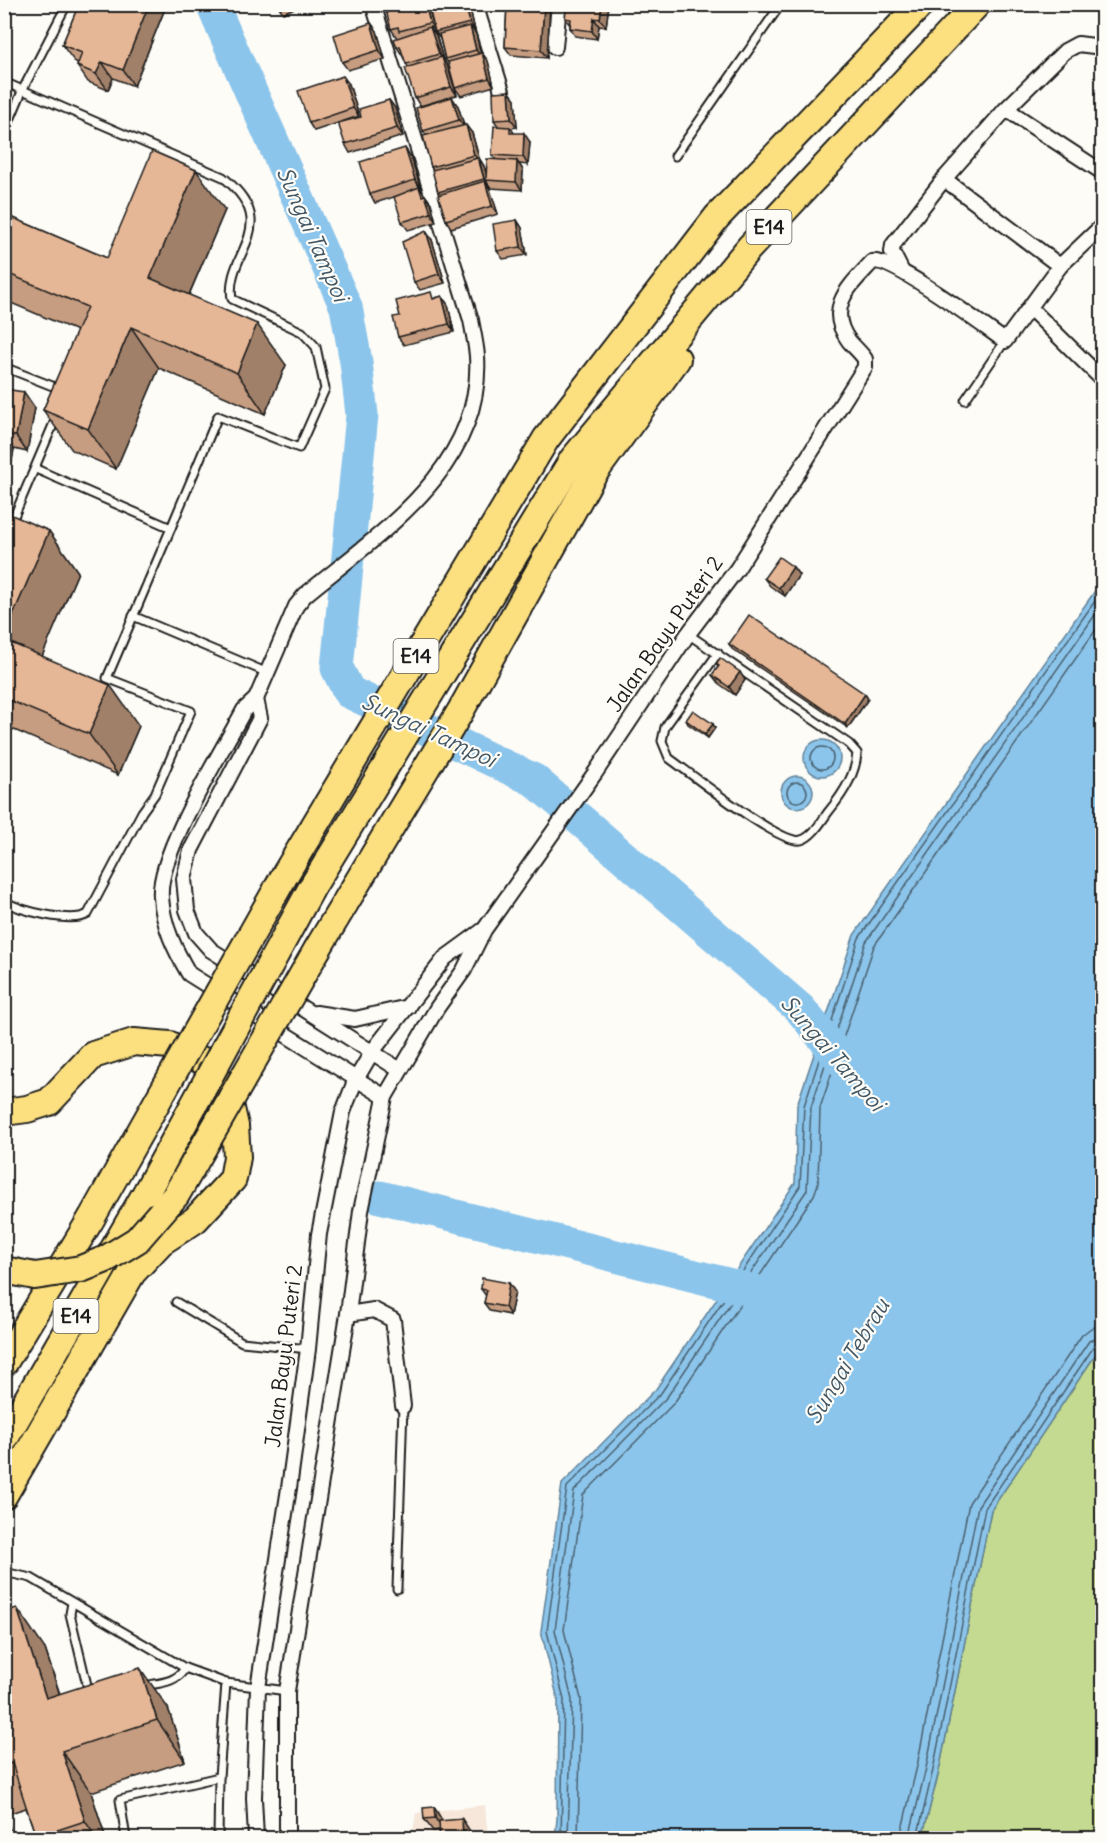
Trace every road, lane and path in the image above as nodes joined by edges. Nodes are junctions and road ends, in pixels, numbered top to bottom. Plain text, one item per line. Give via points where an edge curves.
1 (67, 4) edge
2 (373, 4) edge
3 (475, 4) edge
4 (559, 4) edge
5 (781, 4) edge
6 (921, 4) edge
7 (977, 4) edge
8 (1102, 45) edge
9 (555, 47) dead end
10 (4, 82) edge
11 (23, 90) junction
12 (502, 92) edge
13 (1006, 109) junction
14 (4, 134) edge
15 (675, 156) dead end
16 (1102, 172) edge
17 (944, 179) junction
18 (1101, 230) edge
19 (1060, 266) junction
20 (901, 270) junction
21 (1030, 308) junction
22 (1005, 341) junction
23 (4, 367) edge
24 (1102, 379) edge
25 (67, 392) edge
26 (965, 400) dead end
27 (58, 414) edge
28 (583, 468) junction
29 (36, 469) junction
30 (171, 528) junction
31 (4, 540) edge
32 (133, 616) junction
33 (688, 634) junction
34 (718, 653) junction
35 (268, 673) junction
36 (256, 699) junction
37 (4, 901) edge
38 (484, 930) junction
39 (408, 1007) junction
40 (301, 1009) junction
41 (372, 1052) junction
42 (400, 1070) junction
43 (355, 1081) junction
44 (385, 1097) junction
45 (4, 1112) edge
46 (4, 1270) edge
47 (176, 1302) dead end
48 (348, 1314) junction
49 (308, 1349) junction
50 (4, 1363) edge
51 (403, 1406) joint
52 (4, 1440) edge
53 (4, 1495) edge
54 (4, 1572) edge
55 (397, 1589) dead end
56 (72, 1603) junction
57 (185, 1668) junction
58 (226, 1683) junction
59 (258, 1688) junction
60 (129, 1689) edge
61 (287, 1691) junction
62 (106, 1694) edge
63 (219, 1777) junction
64 (4, 1827) edge
65 (8, 1839) edge
66 (126, 1839) edge
67 (218, 1839) edge
68 (256, 1839) edge
69 (287, 1839) edge

1 - 11 lane
2 - 35 street via 467,308 477,355 476,385 469,414 438,478 414,504 305,595 296,606
3 - 12 street
4 - 9 street
5 - 15 lane
6 - 50 highway, E14, bridge via 717,217 546,439 286,873 91,1219
7 - 28 highway, E14 via 749,248
8 - 13 street via 1078,44 1065,51
10 - 11 lane
11 - 14 lane
11 - 30 lane via 222,177 238,189 247,207 252,233 230,287 232,299 302,332 316,347 325,389 299,448 218,416
13 - 16 street
13 - 17 street
17 - 19 street
17 - 20 street via 893,245 892,252
18 - 19 street
19 - 21 street
20 - 22 street
20 - 33 street, Jalan Bayu Puteri 2 via 877,260 872,262 843,294 841,321 847,338 863,356 865,367 736,569
21 - 22 street
21 - 24 street
22 - 26 lane
23 - 25 lane
27 - 29 lane
28 - 46 highway, bridge via 460,712 176,1195 137,1240 106,1259 81,1269 35,1276
28 - 52 highway, E14, bridge via 310,889 147,1191
29 - 30 lane
29 - 31 lane
30 - 32 lane
32 - 35 lane
32 - 37 lane via 107,678 191,711 155,794 141,812 88,914 81,918 57,916
33 - 34 lane
33 - 38 street, Jalan Bayu Puteri 2
34 - 34 lane via 857,753 856,767 835,803 804,840 792,842 759,822 669,758 662,741 665,727
35 - 36 street
36 - 40 street via 260,718 191,850 184,879 187,910 196,933 211,951
36 - 43 street via 244,710 169,851 160,895 166,925 189,974
38 - 39 street, Jalan Bayu Puteri 2 via 445,958
38 - 42 street, Jalan Bayu Puteri 2 via 464,970
39 - 40 street via 355,1019
39 - 41 street, Jalan Bayu Puteri 2
40 - 41 street
41 - 42 street
41 - 43 street, Jalan Bayu Puteri 2
42 - 44 street, Jalan Bayu Puteri 2
43 - 44 street
43 - 49 street, Jalan Bayu Puteri 2 via 343,1112 319,1234
44 - 48 street, Jalan Bayu Puteri 2 via 361,1211
45 - 53 highway via 49,1102 93,1055 134,1042 170,1045 203,1061 227,1090 237,1157 233,1179 223,1193 195,1220 161,1242 132,1273
47 - 49 lane via 242,1342
48 - 51 street via 375,1310 393,1320
48 - 61 street, Jalan Bayu Puteri 2
49 - 59 street, Jalan Bayu Puteri 2
51 - 55 lane
54 - 56 lane via 31,1578
56 - 57 lane
56 - 62 lane via 70,1614 88,1689 95,1696
57 - 58 lane
57 - 60 lane via 173,1680
58 - 59 lane
58 - 63 lane
59 - 61 lane
59 - 68 street, Jalan Bayu Puteri 2
61 - 69 street, Jalan Bayu Puteri 2
63 - 66 lane via 120,1800
63 - 67 lane
64 - 65 lane

